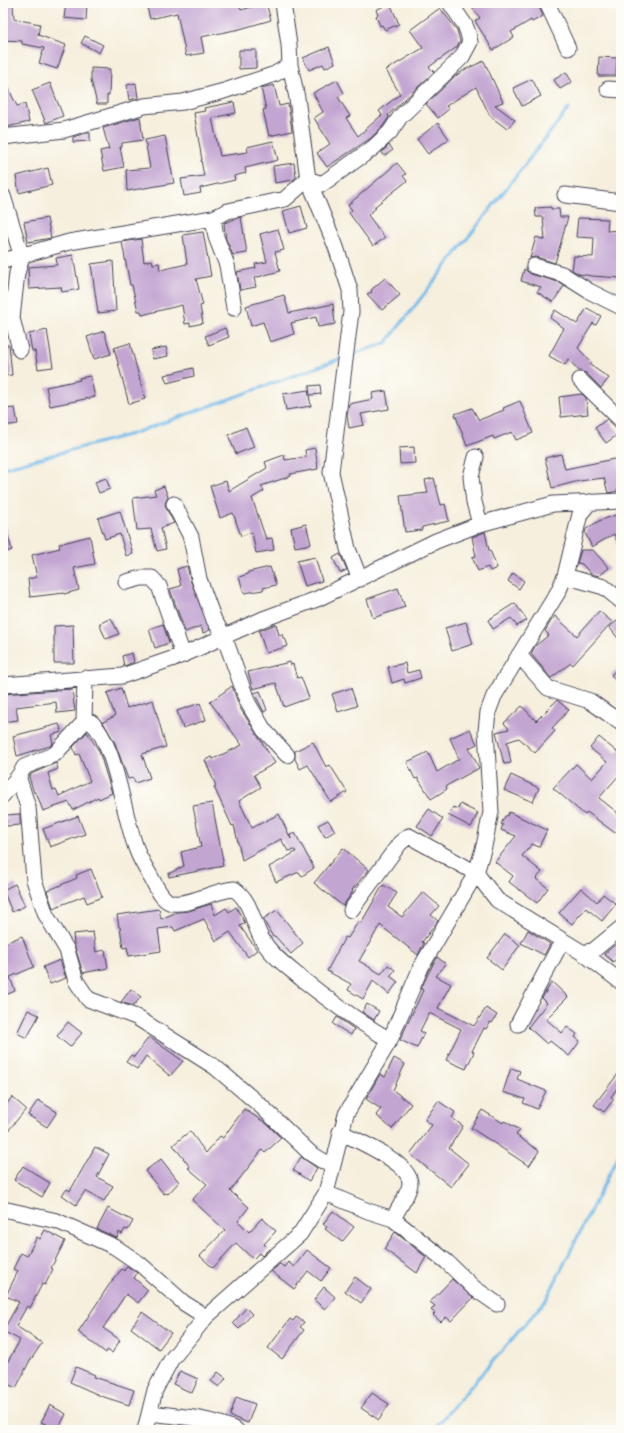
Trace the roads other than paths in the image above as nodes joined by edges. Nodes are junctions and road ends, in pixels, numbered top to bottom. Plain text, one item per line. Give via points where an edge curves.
1 (282, 3) edge
2 (450, 3) edge
3 (547, 3) edge
4 (568, 48) dead end
5 (290, 64) junction
6 (3, 137) edge
7 (308, 179) junction
8 (3, 196) edge
9 (565, 196) dead end
10 (621, 202) edge
11 (213, 218) junction
12 (22, 257) junction
13 (3, 261) edge
14 (534, 266) dead end
15 (621, 307) edge
16 (234, 308) dead end
17 (20, 350) dead end
18 (580, 380) dead end
19 (621, 420) edge
20 (476, 457) dead end
21 (621, 501) edge
22 (590, 502) junction
23 (174, 504) dead end
24 (480, 524) junction
25 (565, 576) junction
26 (360, 579) junction
27 (126, 582) dead end
28 (621, 601) edge
29 (224, 636) junction
30 (182, 654) junction
31 (519, 655) junction
32 (85, 678) junction
33 (3, 685) edge
34 (620, 720) edge
35 (84, 722) junction
36 (287, 755) dead end
37 (19, 779) junction
38 (3, 795) edge
39 (476, 873) junction
40 (351, 910) dead end
41 (621, 928) edge
42 (562, 940) junction
43 (583, 953) junction
44 (621, 982) edge
45 (518, 1024) dead end
46 (390, 1040) junction
47 (340, 1132) junction
48 (332, 1163) junction
49 (326, 1194) junction
50 (3, 1209) edge
51 (393, 1219) junction
52 (497, 1304) dead end
53 (206, 1317) junction
54 (150, 1413) junction
55 (145, 1430) edge
56 (236, 1430) edge

1 - 5 street
2 - 7 street via 465,25 470,42 462,57 400,117 390,132 373,148 322,184
3 - 4 street
5 - 6 street via 275,74 183,102 144,106 64,130
5 - 7 street
7 - 11 street via 285,199 228,211
7 - 26 street via 336,247 350,290 351,312 331,472 348,549
8 - 12 street
9 - 10 street
11 - 12 street via 69,242
11 - 16 street via 216,237 227,264
12 - 13 street
12 - 17 street via 17,273 12,318
14 - 15 street via 562,274
18 - 19 street
20 - 24 street via 471,477
21 - 22 street
22 - 24 street via 553,504
22 - 25 street via 580,514
23 - 29 street via 190,537 199,579 214,620
24 - 26 street via 436,541
25 - 28 street via 604,587
25 - 31 street via 548,610
26 - 29 street
27 - 30 street via 152,578 159,586
29 - 30 street
29 - 36 street via 248,703 264,730
30 - 32 street via 122,676
31 - 34 street via 548,688 590,701
31 - 39 street via 494,696 488,712 486,731 491,812
32 - 33 street
32 - 35 street
35 - 37 street via 55,754 24,768
35 - 46 street via 91,722 97,727 114,769 138,853 162,896 169,902 178,904 223,889 234,889 246,900 263,941 275,956 336,1006
37 - 38 street via 10,785
37 - 48 street via 28,807 34,880 46,915 67,950 76,981 88,999 136,1017 215,1067 310,1153
39 - 40 street via 409,836 400,843
39 - 42 street via 497,900
39 - 46 street via 420,967
41 - 43 street via 594,950
42 - 43 street
42 - 45 street
43 - 44 street
46 - 47 street via 346,1114
47 - 48 street
47 - 51 street via 382,1152 408,1174 410,1183
48 - 49 street
49 - 51 street
49 - 53 street via 300,1234
50 - 53 street via 57,1221 115,1247 140,1264 184,1303
51 - 52 street via 447,1262 474,1288
53 - 54 street via 171,1360 155,1390
54 - 55 street
54 - 56 street via 197,1417

